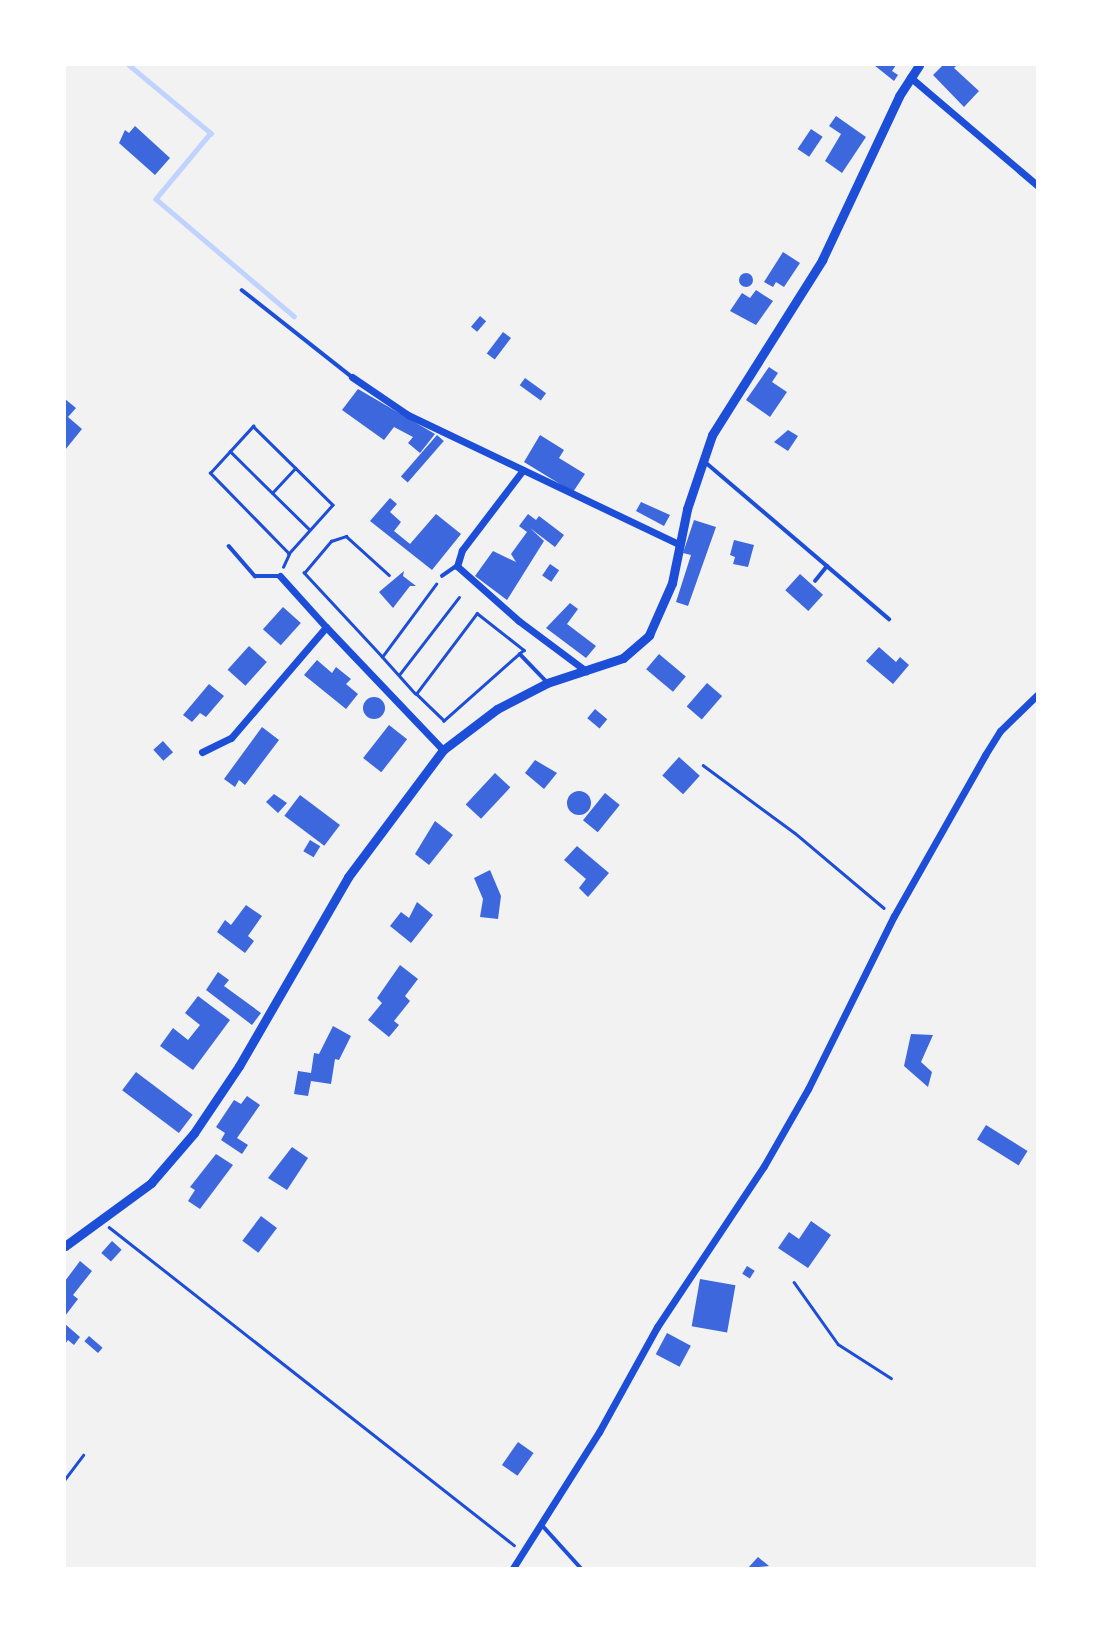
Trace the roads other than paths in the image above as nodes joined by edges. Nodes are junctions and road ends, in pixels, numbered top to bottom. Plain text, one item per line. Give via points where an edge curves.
1 (919, 65) edge
2 (910, 77) junction
3 (1037, 186) edge
4 (242, 290) dead end
5 (352, 377) joint
6 (702, 459) junction
7 (523, 470) junction
8 (679, 544) junction
9 (229, 546) dead end
10 (457, 566) junction
11 (827, 566) junction
12 (280, 576) joint
13 (442, 576) road end
14 (815, 581) dead end
15 (889, 619) dead end
16 (326, 627) junction
17 (520, 654) road end
18 (586, 671) junction
19 (547, 683) junction
20 (1037, 695) edge
21 (443, 750) junction
22 (202, 751) dead end
23 (65, 1247) edge
24 (541, 1524) junction
25 (513, 1568) edge
26 (581, 1568) edge

1 - 2 street
2 - 3 street
2 - 6 street via 822,260
4 - 5 lane
5 - 7 street via 408,415
6 - 8 street
6 - 11 lane
7 - 8 street
7 - 10 street via 462,550
8 - 18 street via 672,583 649,635 623,658
9 - 12 lane via 255,576
10 - 13 lane
10 - 18 street via 519,621
11 - 14 lane
11 - 15 lane
12 - 16 street
16 - 21 street
16 - 22 street via 231,738
17 - 19 lane
18 - 19 street
19 - 21 street via 497,709
20 - 24 street via 1000,730 894,916 808,1089 764,1166 657,1327
21 - 23 street via 348,877 239,1066 194,1133 150,1183
24 - 25 street
24 - 26 lane

